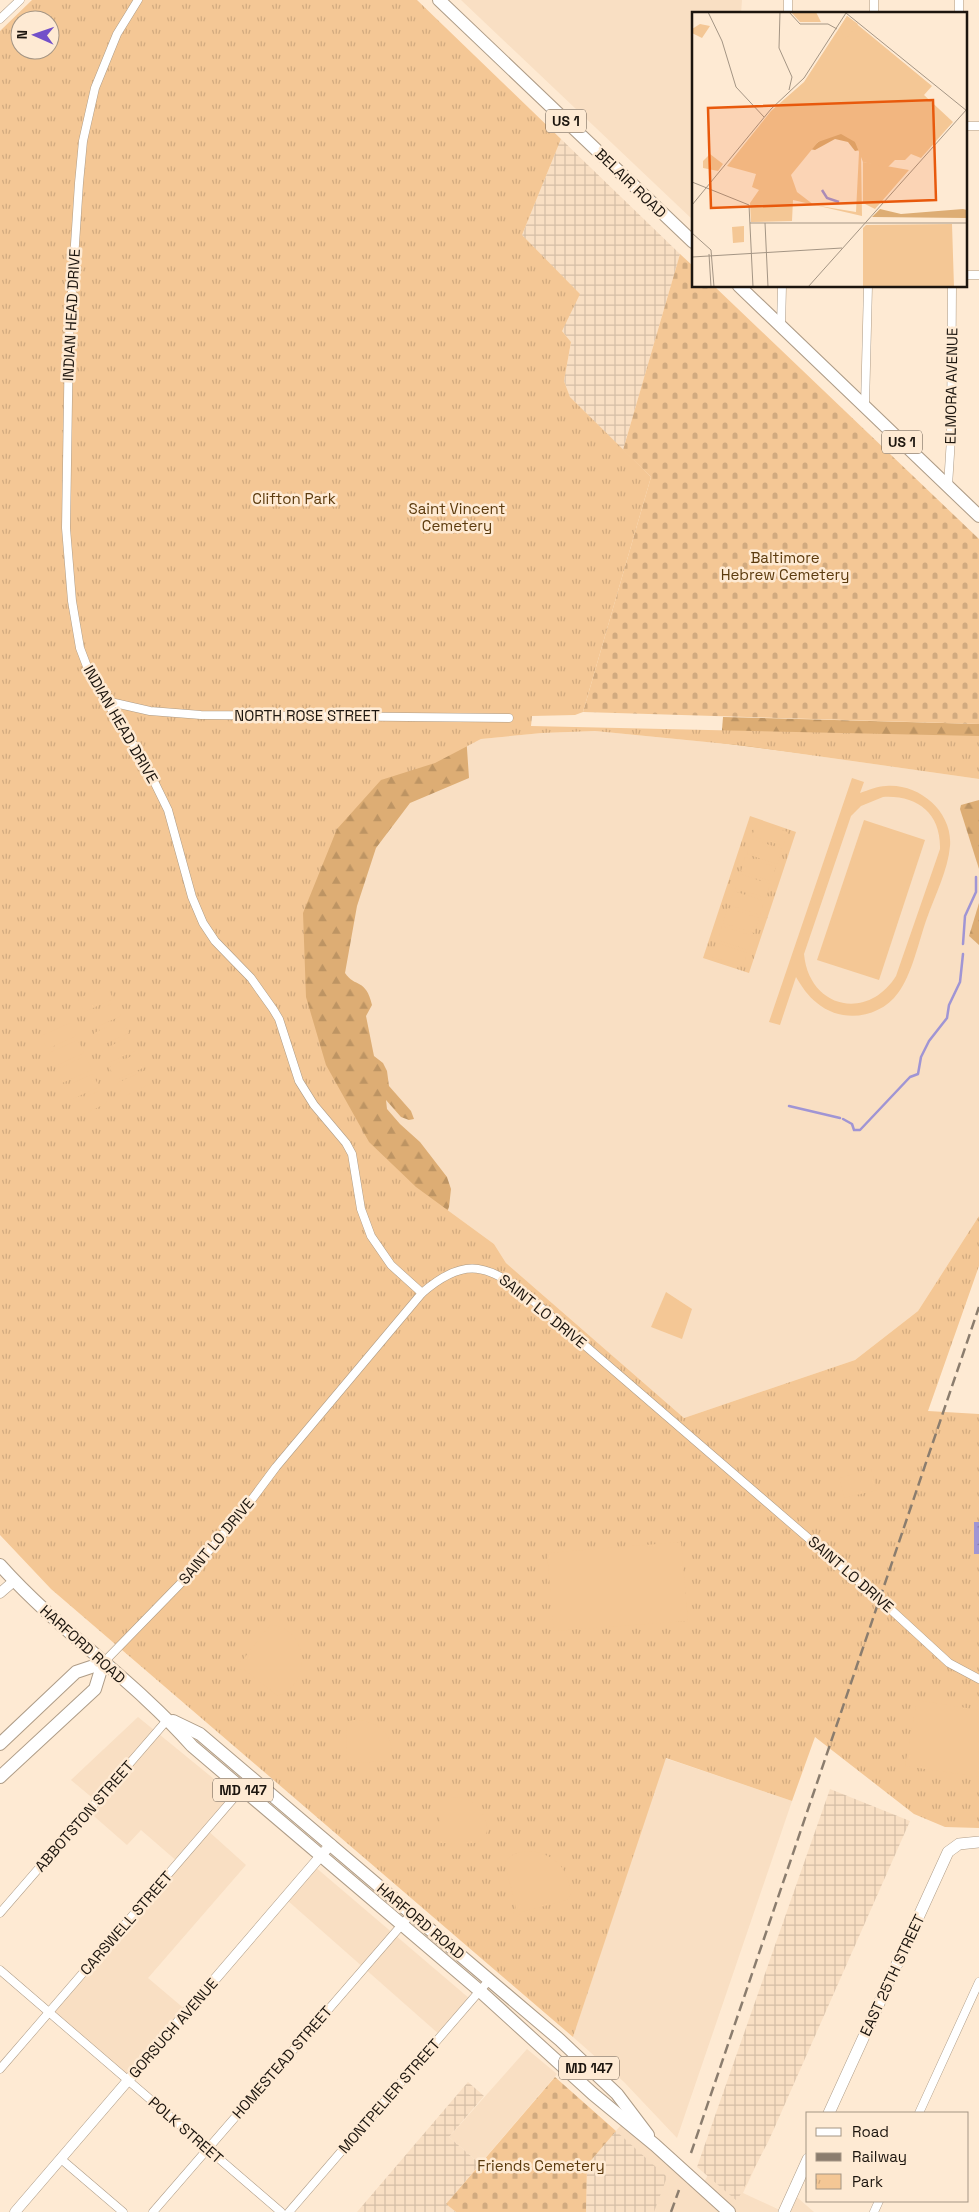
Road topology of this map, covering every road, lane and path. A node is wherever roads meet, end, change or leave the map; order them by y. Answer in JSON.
{"nodes":[{"id":1,"x":20,"y":0,"type":"edge"},
{"id":2,"x":138,"y":0,"type":"edge"},
{"id":3,"x":439,"y":0,"type":"edge"},
{"id":4,"x":0,"y":19,"type":"edge"},
{"id":5,"x":966,"y":126,"type":"edge"},
{"id":6,"x":979,"y":126,"type":"edge"},
{"id":7,"x":692,"y":241,"type":"edge"},
{"id":8,"x":966,"y":275,"type":"edge"},
{"id":9,"x":979,"y":275,"type":"edge"},
{"id":10,"x":741,"y":288,"type":"edge"},
{"id":11,"x":782,"y":288,"type":"edge"},
{"id":12,"x":868,"y":288,"type":"edge"},
{"id":13,"x":952,"y":288,"type":"edge"},
{"id":14,"x":781,"y":327,"type":"junction"},
{"id":15,"x":865,"y":406,"type":"junction"},
{"id":16,"x":948,"y":486,"type":"junction"},
{"id":17,"x":979,"y":516,"type":"edge"},
{"id":18,"x":106,"y":701,"type":"junction"},
{"id":19,"x":509,"y":718,"type":"dead end"},
{"id":20,"x":422,"y":1293,"type":"junction"},
{"id":21,"x":0,"y":1565,"type":"edge"},
{"id":22,"x":14,"y":1581,"type":"junction"},
{"id":23,"x":0,"y":1593,"type":"edge"},
{"id":24,"x":103,"y":1663,"type":"junction"},
{"id":25,"x":979,"y":1679,"type":"edge"},
{"id":26,"x":168,"y":1719,"type":"junction"},
{"id":27,"x":0,"y":1744,"type":"edge"},
{"id":28,"x":0,"y":1777,"type":"edge"},
{"id":29,"x":252,"y":1777,"type":"junction"},
{"id":30,"x":242,"y":1789,"type":"junction"},
{"id":31,"x":979,"y":1842,"type":"edge"},
{"id":32,"x":331,"y":1844,"type":"junction"},
{"id":33,"x":321,"y":1856,"type":"junction"},
{"id":34,"x":0,"y":1913,"type":"edge"},
{"id":35,"x":412,"y":1913,"type":"junction"},
{"id":36,"x":401,"y":1925,"type":"junction"},
{"id":37,"x":0,"y":1970,"type":"edge"},
{"id":38,"x":490,"y":1979,"type":"junction"},
{"id":39,"x":979,"y":1982,"type":"edge"},
{"id":40,"x":480,"y":1991,"type":"junction"},
{"id":41,"x":49,"y":2012,"type":"junction"},
{"id":42,"x":0,"y":2069,"type":"edge"},
{"id":43,"x":128,"y":2080,"type":"junction"},
{"id":44,"x":829,"y":2112,"type":"edge"},
{"id":45,"x":919,"y":2112,"type":"edge"},
{"id":46,"x":655,"y":2145,"type":"junction"},
{"id":47,"x":208,"y":2149,"type":"junction"},
{"id":48,"x":61,"y":2159,"type":"junction"},
{"id":49,"x":806,"y":2163,"type":"edge"},
{"id":50,"x":15,"y":2212,"type":"edge"},
{"id":51,"x":123,"y":2212,"type":"edge"},
{"id":52,"x":153,"y":2212,"type":"edge"},
{"id":53,"x":281,"y":2212,"type":"edge"},
{"id":54,"x":289,"y":2212,"type":"edge"},
{"id":55,"x":729,"y":2212,"type":"edge"},
{"id":56,"x":784,"y":2212,"type":"edge"}],
"edges":[{"from":1,"to":4,"type":"street"},
{"from":2,"to":18,"type":"street","name":"INDIAN HEAD DRIVE"},
{"from":3,"to":7,"type":"main road","name":"BELAIR ROAD","number":"US 1"},
{"from":5,"to":6,"type":"street"},
{"from":8,"to":9,"type":"street"},
{"from":10,"to":14,"type":"main road","number":"US 1"},
{"from":11,"to":14,"type":"street"},
{"from":12,"to":15,"type":"street"},
{"from":13,"to":16,"type":"street","name":"ELMORA AVENUE"},
{"from":14,"to":15,"type":"main road","number":"US 1"},
{"from":15,"to":16,"type":"main road","number":"US 1"},
{"from":16,"to":17,"type":"main road","number":"US 1"},
{"from":18,"to":19,"type":"street","name":"NORTH ROSE STREET"},
{"from":18,"to":20,"type":"street","name":"INDIAN HEAD DRIVE"},
{"from":20,"to":24,"type":"street","name":"SAINT LO DRIVE"},
{"from":20,"to":25,"type":"street","name":"SAINT LO DRIVE"},
{"from":21,"to":22,"type":"main road","name":"HARFORD ROAD","number":"MD 147"},
{"from":22,"to":23,"type":"street"},
{"from":22,"to":24,"type":"main road","name":"HARFORD ROAD","number":"MD 147"},
{"from":24,"to":26,"type":"main road","name":"HARFORD ROAD","number":"MD 147"},
{"from":24,"to":27,"type":"main road"},
{"from":24,"to":28,"type":"main road"},
{"from":26,"to":29,"type":"main road","name":"HARFORD ROAD","number":"MD 147"},
{"from":26,"to":30,"type":"main road","name":"HARFORD ROAD","number":"MD 147"},
{"from":26,"to":34,"type":"street","name":"ABBOTSTON STREET"},
{"from":29,"to":30,"type":"street","name":"CARSWELL STREET"},
{"from":29,"to":32,"type":"main road","name":"HARFORD ROAD","number":"MD 147"},
{"from":30,"to":33,"type":"main road","name":"HARFORD ROAD","number":"MD 147"},
{"from":30,"to":41,"type":"street","name":"CARSWELL STREET"},
{"from":31,"to":44,"type":"main road","name":"EAST 25TH STREET"},
{"from":32,"to":33,"type":"street","name":"GORSUCH AVENUE"},
{"from":32,"to":35,"type":"main road","name":"HARFORD ROAD","number":"MD 147"},
{"from":33,"to":36,"type":"main road","name":"HARFORD ROAD","number":"MD 147"},
{"from":33,"to":43,"type":"street","name":"GORSUCH AVENUE"},
{"from":35,"to":36,"type":"street","name":"HOMESTEAD STREET"},
{"from":35,"to":38,"type":"main road","name":"HARFORD ROAD","number":"MD 147"},
{"from":36,"to":40,"type":"main road","name":"HARFORD ROAD","number":"MD 147"},
{"from":36,"to":47,"type":"street","name":"HOMESTEAD STREET"},
{"from":37,"to":41,"type":"street","name":"POLK STREET"},
{"from":38,"to":40,"type":"street","name":"MONTPELIER STREET"},
{"from":38,"to":46,"type":"main road","name":"HARFORD ROAD","number":"MD 147"},
{"from":39,"to":45,"type":"street"},
{"from":40,"to":46,"type":"main road","name":"HARFORD ROAD","number":"MD 147"},
{"from":40,"to":54,"type":"street","name":"MONTPELIER STREET"},
{"from":41,"to":42,"type":"street","name":"CARSWELL STREET"},
{"from":41,"to":43,"type":"street","name":"POLK STREET"},
{"from":43,"to":47,"type":"street","name":"POLK STREET"},
{"from":43,"to":48,"type":"street","name":"GORSUCH AVENUE"},
{"from":46,"to":55,"type":"main road","name":"HARFORD ROAD","number":"MD 147"},
{"from":47,"to":52,"type":"street","name":"HOMESTEAD STREET"},
{"from":47,"to":53,"type":"street","name":"POLK STREET"},
{"from":48,"to":50,"type":"street","name":"GORSUCH AVENUE"},
{"from":48,"to":51,"type":"street"},
{"from":49,"to":56,"type":"main road"}]}
